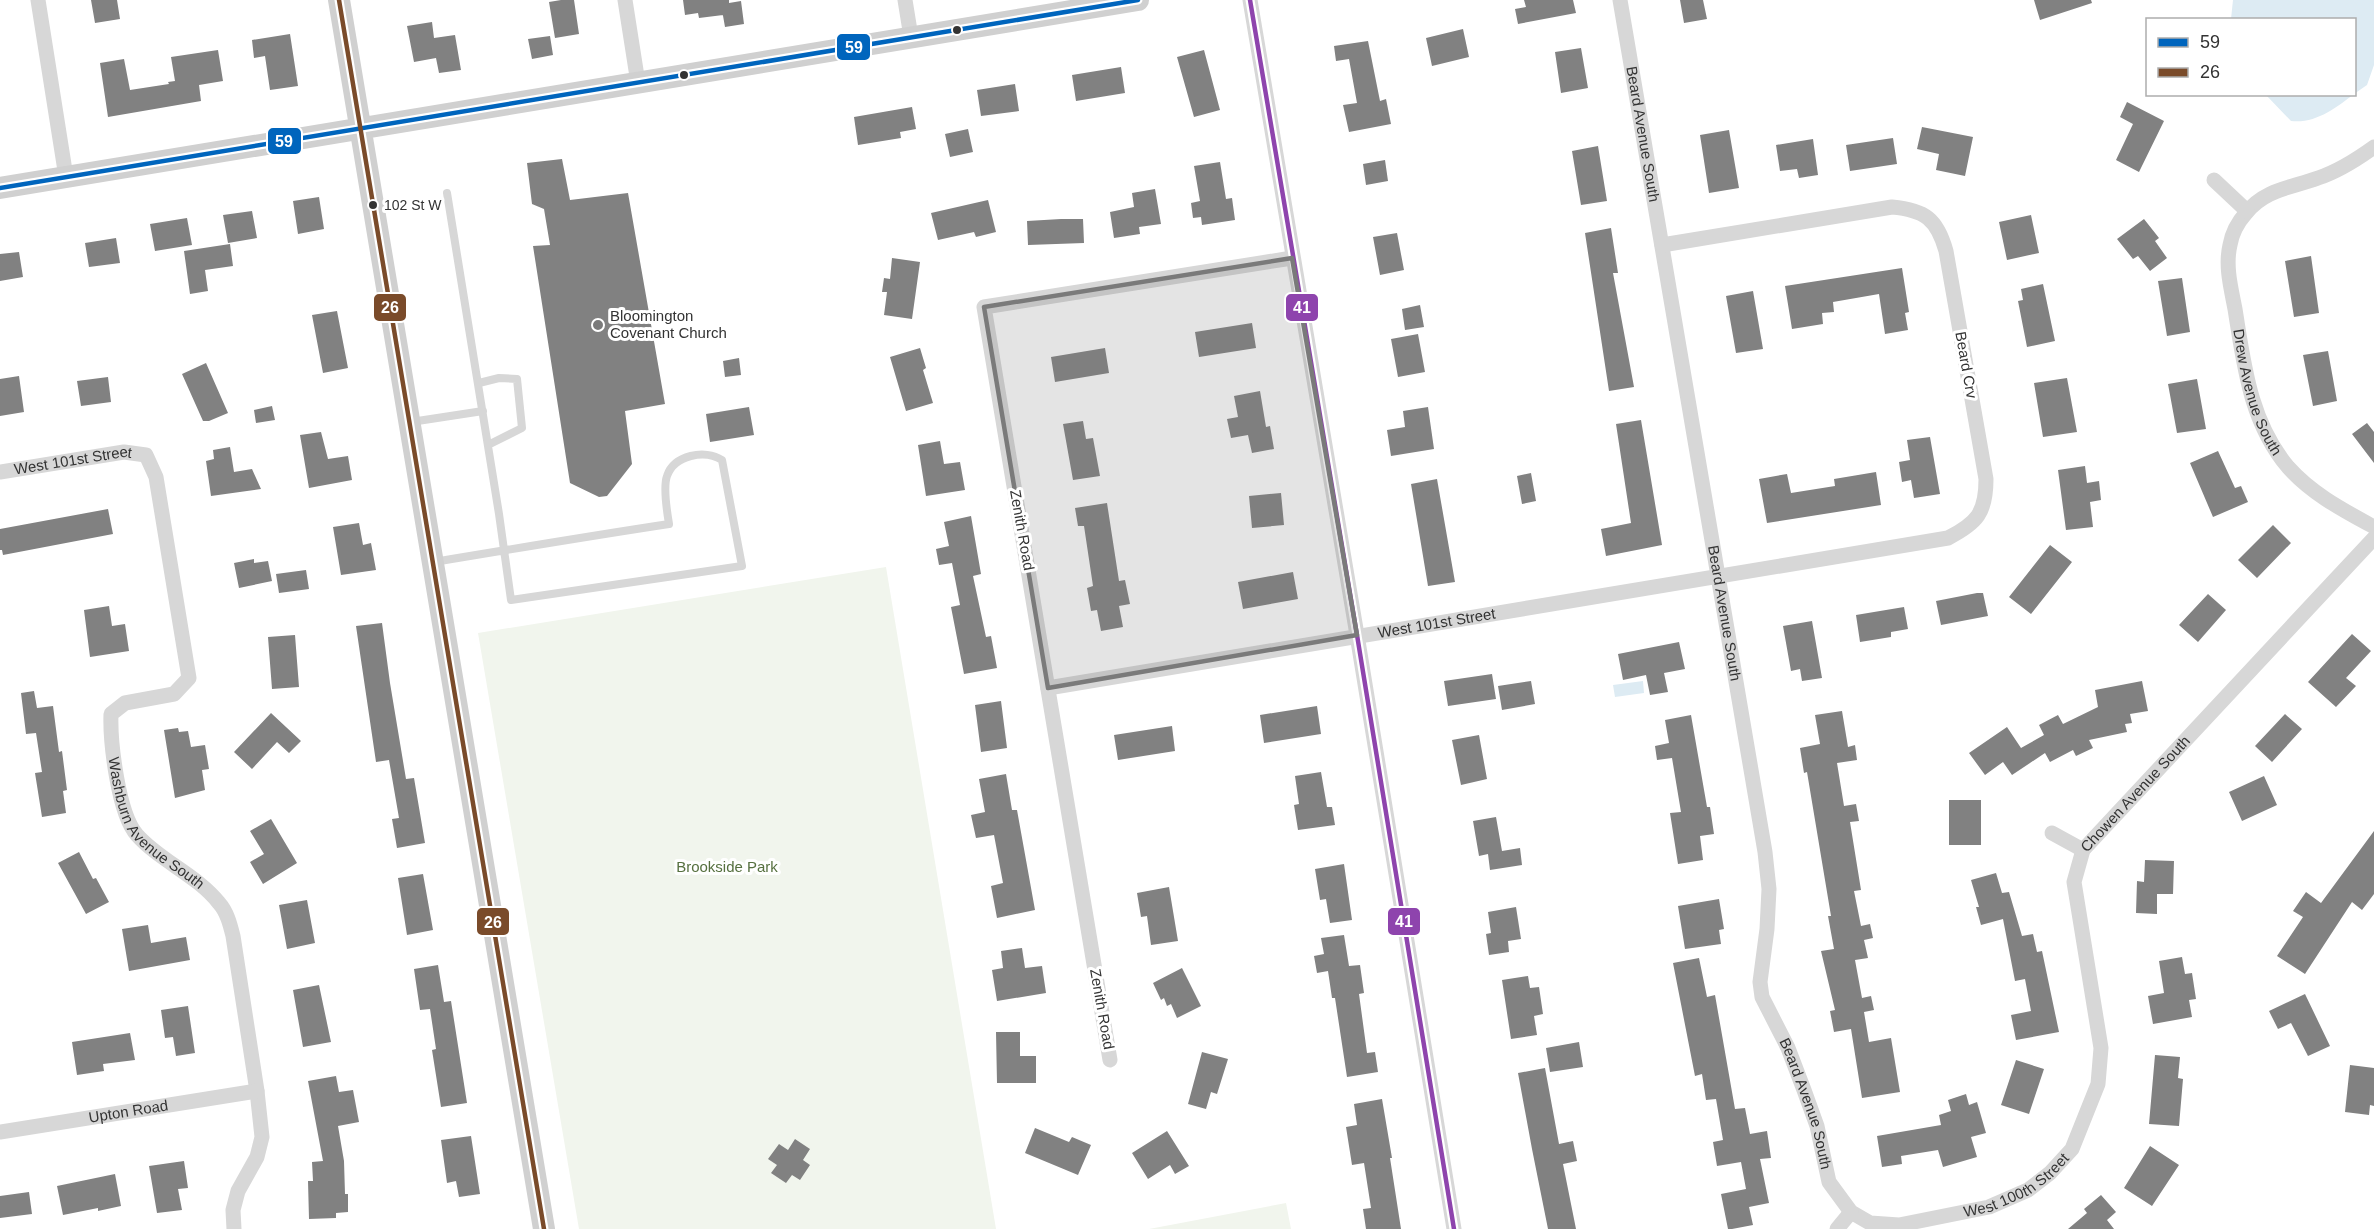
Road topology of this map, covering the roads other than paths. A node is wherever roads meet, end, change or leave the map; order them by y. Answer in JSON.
{"nodes":[{"id":1,"x":38,"y":0,"type":"edge"},
{"id":2,"x":339,"y":0,"type":"edge"},
{"id":3,"x":625,"y":0,"type":"edge"},
{"id":4,"x":905,"y":0,"type":"edge"},
{"id":5,"x":1138,"y":0,"type":"edge"},
{"id":6,"x":1250,"y":0,"type":"edge"},
{"id":7,"x":1620,"y":0,"type":"edge"},
{"id":8,"x":911,"y":37,"type":"junction"},
{"id":9,"x":638,"y":83,"type":"junction"},
{"id":10,"x":360,"y":129,"type":"junction"},
{"id":11,"x":2374,"y":147,"type":"edge"},
{"id":12,"x":66,"y":177,"type":"junction"},
{"id":13,"x":2214,"y":180,"type":"dead end"},
{"id":14,"x":0,"y":188,"type":"edge"},
{"id":15,"x":447,"y":193,"type":"dead end"},
{"id":16,"x":2247,"y":211,"type":"junction"},
{"id":17,"x":1662,"y":245,"type":"junction"},
{"id":18,"x":1292,"y":258,"type":"junction"},
{"id":19,"x":479,"y":383,"type":"junction"},
{"id":20,"x":483,"y":411,"type":"junction"},
{"id":21,"x":409,"y":422,"type":"junction"},
{"id":22,"x":488,"y":445,"type":"junction"},
{"id":23,"x":146,"y":455,"type":"joint"},
{"id":24,"x":0,"y":472,"type":"edge"},
{"id":25,"x":2374,"y":527,"type":"edge"},
{"id":26,"x":2374,"y":538,"type":"edge"},
{"id":27,"x":504,"y":550,"type":"junction"},
{"id":28,"x":433,"y":562,"type":"junction"},
{"id":29,"x":1718,"y":575,"type":"junction"},
{"id":30,"x":1357,"y":635,"type":"junction"},
{"id":31,"x":1048,"y":688,"type":"junction"},
{"id":32,"x":2052,"y":832,"type":"dead end"},
{"id":33,"x":2083,"y":850,"type":"junction"},
{"id":34,"x":1110,"y":1060,"type":"dead end"},
{"id":35,"x":257,"y":1091,"type":"junction"},
{"id":36,"x":0,"y":1132,"type":"edge"},
{"id":37,"x":2073,"y":1149,"type":"joint"},
{"id":38,"x":1851,"y":1212,"type":"junction"},
{"id":39,"x":234,"y":1229,"type":"edge"},
{"id":40,"x":544,"y":1229,"type":"edge"},
{"id":41,"x":1454,"y":1229,"type":"edge"},
{"id":42,"x":1838,"y":1229,"type":"edge"}],
"edges":[{"from":1,"to":12,"type":"street"},
{"from":2,"to":10,"type":"street"},
{"from":3,"to":9,"type":"street"},
{"from":4,"to":8,"type":"street"},
{"from":5,"to":8,"type":"street"},
{"from":6,"to":18,"type":"street"},
{"from":7,"to":17,"type":"street","name":"Beard Avenue South"},
{"from":8,"to":9,"type":"street"},
{"from":9,"to":10,"type":"street"},
{"from":10,"to":12,"type":"street"},
{"from":10,"to":21,"type":"street"},
{"from":11,"to":16,"type":"street"},
{"from":12,"to":14,"type":"street"},
{"from":13,"to":16,"type":"street"},
{"from":15,"to":19,"type":"lane"},
{"from":16,"to":25,"type":"street","name":"Drew Avenue South"},
{"from":17,"to":29,"type":"street","name":"Beard Avenue South"},
{"from":17,"to":29,"type":"street","name":"Beard Crv"},
{"from":18,"to":30,"type":"street"},
{"from":18,"to":31,"type":"street","name":"Zenith Road"},
{"from":19,"to":20,"type":"lane"},
{"from":19,"to":22,"type":"lane"},
{"from":20,"to":21,"type":"lane"},
{"from":20,"to":22,"type":"lane"},
{"from":21,"to":28,"type":"street"},
{"from":22,"to":27,"type":"lane"},
{"from":23,"to":24,"type":"street","name":"West 101st Street"},
{"from":23,"to":35,"type":"street","name":"Washburn Avenue South"},
{"from":26,"to":33,"type":"street","name":"Chowen Avenue South"},
{"from":27,"to":27,"type":"lane"},
{"from":27,"to":28,"type":"lane"},
{"from":28,"to":40,"type":"street"},
{"from":29,"to":30,"type":"street","name":"West 101st Street"},
{"from":29,"to":38,"type":"street","name":"Beard Avenue South"},
{"from":30,"to":31,"type":"street","name":"West 101st Street"},
{"from":30,"to":41,"type":"street"},
{"from":31,"to":34,"type":"street","name":"Zenith Road"},
{"from":32,"to":33,"type":"street"},
{"from":33,"to":37,"type":"street","name":"Chowen Avenue South"},
{"from":35,"to":36,"type":"street","name":"Upton Road"},
{"from":35,"to":39,"type":"street","name":"Washburn Avenue South"},
{"from":37,"to":38,"type":"street","name":"West 100th Street"},
{"from":38,"to":42,"type":"street"}]}
